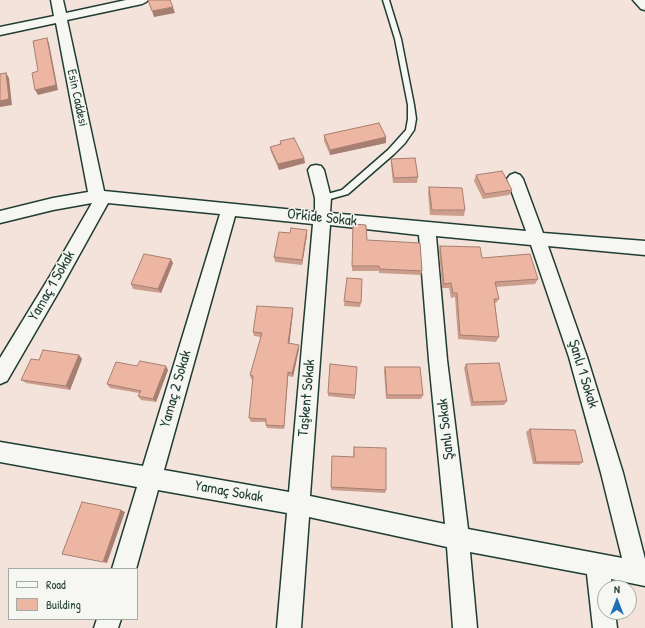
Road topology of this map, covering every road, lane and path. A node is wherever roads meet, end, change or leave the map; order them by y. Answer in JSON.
{"nodes":[{"id":1,"x":56,"y":0,"type":"edge"},
{"id":2,"x":142,"y":0,"type":"edge"},
{"id":3,"x":386,"y":0,"type":"edge"},
{"id":4,"x":639,"y":0,"type":"edge"},
{"id":5,"x":645,"y":6,"type":"edge"},
{"id":6,"x":61,"y":19,"type":"junction"},
{"id":7,"x":0,"y":31,"type":"edge"},
{"id":8,"x":316,"y":170,"type":"dead end"},
{"id":9,"x":515,"y":179,"type":"dead end"},
{"id":10,"x":100,"y":196,"type":"junction"},
{"id":11,"x":323,"y":198,"type":"junction"},
{"id":12,"x":229,"y":210,"type":"junction"},
{"id":13,"x":0,"y":216,"type":"edge"},
{"id":14,"x":322,"y":218,"type":"junction"},
{"id":15,"x":428,"y":229,"type":"junction"},
{"id":16,"x":537,"y":240,"type":"junction"},
{"id":17,"x":645,"y":248,"type":"edge"},
{"id":18,"x":0,"y":375,"type":"edge"},
{"id":19,"x":0,"y":452,"type":"edge"},
{"id":20,"x":150,"y":479,"type":"junction"},
{"id":21,"x":298,"y":504,"type":"junction"},
{"id":22,"x":458,"y":538,"type":"junction"},
{"id":23,"x":598,"y":565,"type":"junction"},
{"id":24,"x":124,"y":568,"type":"edge"},
{"id":25,"x":641,"y":574,"type":"edge"},
{"id":26,"x":289,"y":628,"type":"edge"},
{"id":27,"x":465,"y":628,"type":"edge"},
{"id":28,"x":604,"y":628,"type":"edge"}],
"edges":[{"from":1,"to":6,"type":"street","name":"Esin Caddesi"},
{"from":2,"to":6,"type":"street"},
{"from":3,"to":11,"type":"lane"},
{"from":4,"to":5,"type":"street"},
{"from":6,"to":7,"type":"street"},
{"from":6,"to":10,"type":"street","name":"Esin Caddesi"},
{"from":8,"to":11,"type":"street","name":"Taşkent Sokak"},
{"from":9,"to":16,"type":"street","name":"Şanlı 1 Sokak"},
{"from":10,"to":12,"type":"street","name":"Orkide Sokak"},
{"from":10,"to":13,"type":"street","name":"Orkide Sokak"},
{"from":10,"to":18,"type":"street","name":"Yamaç 1 Sokak"},
{"from":11,"to":14,"type":"street","name":"Taşkent Sokak"},
{"from":12,"to":14,"type":"street","name":"Orkide Sokak"},
{"from":12,"to":20,"type":"street","name":"Yamaç 2 Sokak"},
{"from":14,"to":15,"type":"street","name":"Orkide Sokak"},
{"from":14,"to":21,"type":"street","name":"Taşkent Sokak"},
{"from":15,"to":16,"type":"street","name":"Orkide Sokak"},
{"from":15,"to":22,"type":"street","name":"Şanlı Sokak"},
{"from":16,"to":17,"type":"street","name":"Orkide Sokak"},
{"from":16,"to":25,"type":"street","name":"Şanlı 1 Sokak"},
{"from":19,"to":20,"type":"street","name":"Yamaç Sokak"},
{"from":20,"to":21,"type":"street","name":"Yamaç Sokak"},
{"from":20,"to":24,"type":"street","name":"Yamaç 2 Sokak"},
{"from":21,"to":22,"type":"street","name":"Yamaç Sokak"},
{"from":21,"to":26,"type":"street","name":"Taşkent Sokak"},
{"from":22,"to":23,"type":"street","name":"Yamaç Sokak"},
{"from":22,"to":27,"type":"street","name":"Şanlı Sokak"},
{"from":23,"to":25,"type":"street","name":"Yamaç Sokak"},
{"from":23,"to":28,"type":"street"}]}
